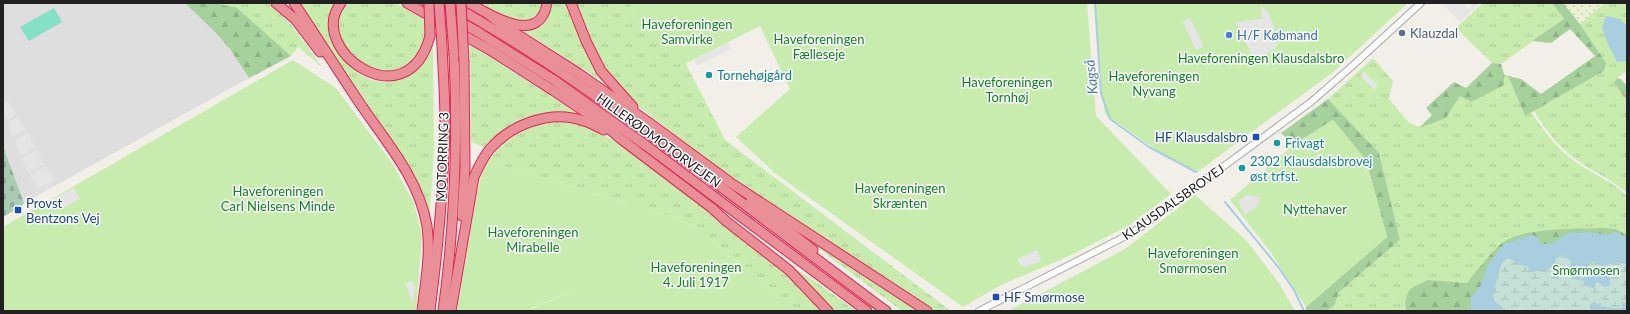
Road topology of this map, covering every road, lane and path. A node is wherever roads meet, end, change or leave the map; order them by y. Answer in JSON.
{"nodes":[{"id":1,"x":276,"y":3,"type":"edge"},
{"id":2,"x":294,"y":3,"type":"edge"},
{"id":3,"x":341,"y":3,"type":"edge"},
{"id":4,"x":408,"y":3,"type":"edge"},
{"id":5,"x":428,"y":3,"type":"edge"},
{"id":6,"x":439,"y":3,"type":"edge"},
{"id":7,"x":449,"y":3,"type":"edge"},
{"id":8,"x":461,"y":3,"type":"edge"},
{"id":9,"x":469,"y":3,"type":"edge"},
{"id":10,"x":547,"y":3,"type":"edge"},
{"id":11,"x":571,"y":3,"type":"edge"},
{"id":12,"x":1421,"y":3,"type":"edge"},
{"id":13,"x":488,"y":14,"type":"junction"},
{"id":14,"x":360,"y":104,"type":"junction"},
{"id":15,"x":648,"y":122,"type":"junction"},
{"id":16,"x":621,"y":139,"type":"junction"},
{"id":17,"x":731,"y":183,"type":"junction"},
{"id":18,"x":712,"y":208,"type":"junction"},
{"id":19,"x":460,"y":258,"type":"junction"},
{"id":20,"x":803,"y":263,"type":"junction"},
{"id":21,"x":827,"y":267,"type":"junction"},
{"id":22,"x":422,"y":311,"type":"edge"},
{"id":23,"x":430,"y":311,"type":"edge"},
{"id":24,"x":443,"y":311,"type":"edge"},
{"id":25,"x":451,"y":311,"type":"edge"},
{"id":26,"x":828,"y":311,"type":"edge"},
{"id":27,"x":867,"y":311,"type":"edge"},
{"id":28,"x":886,"y":311,"type":"edge"},
{"id":29,"x":927,"y":311,"type":"edge"},
{"id":30,"x":979,"y":311,"type":"edge"}],
"edges":[{"from":1,"to":14,"type":"highway"},
{"from":2,"to":14,"type":"highway"},
{"from":3,"to":5,"type":"highway","bridge":true},
{"from":4,"to":16,"type":"highway"},
{"from":5,"to":20,"type":"highway","name":"HILLERØDMOTORVEJEN"},
{"from":6,"to":23,"type":"highway","name":"MOTORRING 3","bridge":true},
{"from":7,"to":21,"type":"highway","name":"HILLERØDMOTORVEJEN"},
{"from":7,"to":24,"type":"highway","name":"MOTORRING 3","bridge":true},
{"from":8,"to":19,"type":"highway","bridge":true},
{"from":9,"to":13,"type":"highway"},
{"from":10,"to":13,"type":"highway"},
{"from":11,"to":15,"type":"highway"},
{"from":12,"to":30,"type":"street","name":"KLAUSDALSBROVEJ"},
{"from":13,"to":15,"type":"highway"},
{"from":14,"to":22,"type":"highway"},
{"from":15,"to":17,"type":"highway"},
{"from":16,"to":18,"type":"highway"},
{"from":16,"to":19,"type":"highway"},
{"from":17,"to":21,"type":"highway"},
{"from":17,"to":29,"type":"highway"},
{"from":18,"to":20,"type":"highway"},
{"from":18,"to":26,"type":"highway"},
{"from":19,"to":25,"type":"highway"},
{"from":20,"to":27,"type":"highway","name":"HILLERØDMOTORVEJEN"},
{"from":21,"to":28,"type":"highway","name":"HILLERØDMOTORVEJEN"}]}
